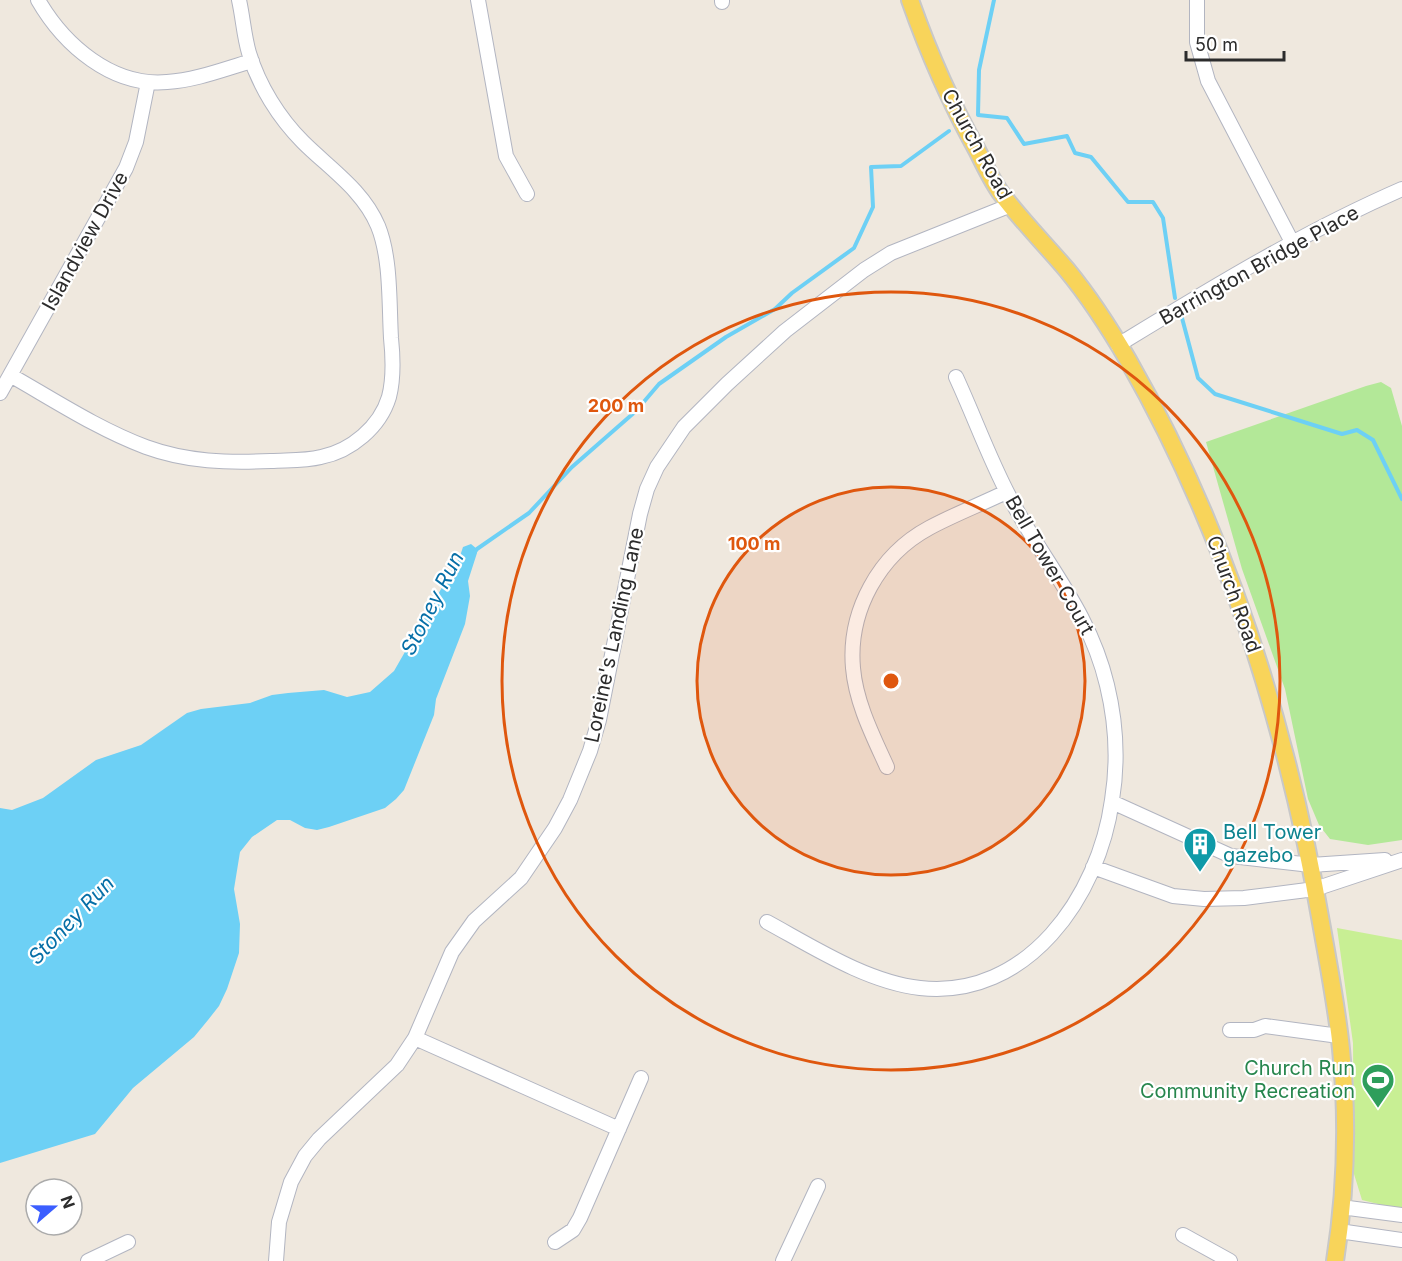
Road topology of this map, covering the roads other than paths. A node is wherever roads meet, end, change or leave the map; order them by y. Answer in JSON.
{"nodes":[{"id":1,"x":39,"y":0,"type":"edge"},
{"id":2,"x":239,"y":0,"type":"edge"},
{"id":3,"x":478,"y":0,"type":"edge"},
{"id":4,"x":910,"y":0,"type":"edge"},
{"id":5,"x":1197,"y":0,"type":"edge"},
{"id":6,"x":252,"y":61,"type":"junction"},
{"id":7,"x":148,"y":82,"type":"junction"},
{"id":8,"x":1402,"y":189,"type":"edge"},
{"id":9,"x":527,"y":194,"type":"dead end"},
{"id":10,"x":1011,"y":205,"type":"junction"},
{"id":11,"x":1293,"y":244,"type":"junction"},
{"id":12,"x":1118,"y":345,"type":"junction"},
{"id":13,"x":10,"y":375,"type":"junction"},
{"id":14,"x":956,"y":377,"type":"dead end"},
{"id":15,"x":0,"y":393,"type":"edge"},
{"id":16,"x":1009,"y":496,"type":"junction"},
{"id":17,"x":887,"y":767,"type":"dead end"},
{"id":18,"x":1112,"y":801,"type":"junction"},
{"id":19,"x":1402,"y":860,"type":"edge"},
{"id":20,"x":1311,"y":866,"type":"junction"},
{"id":21,"x":1093,"y":867,"type":"junction"},
{"id":22,"x":1315,"y":889,"type":"junction"},
{"id":23,"x":767,"y":922,"type":"dead end"},
{"id":24,"x":1230,"y":1030,"type":"dead end"},
{"id":25,"x":1339,"y":1036,"type":"junction"},
{"id":26,"x":415,"y":1038,"type":"junction"},
{"id":27,"x":641,"y":1077,"type":"dead end"},
{"id":28,"x":619,"y":1128,"type":"junction"},
{"id":29,"x":818,"y":1186,"type":"dead end"},
{"id":30,"x":1341,"y":1207,"type":"junction"},
{"id":31,"x":1402,"y":1215,"type":"edge"},
{"id":32,"x":1339,"y":1231,"type":"junction"},
{"id":33,"x":1183,"y":1235,"type":"dead end"},
{"id":34,"x":1402,"y":1240,"type":"edge"},
{"id":35,"x":128,"y":1242,"type":"dead end"},
{"id":36,"x":555,"y":1242,"type":"dead end"},
{"id":37,"x":88,"y":1261,"type":"edge"},
{"id":38,"x":276,"y":1261,"type":"edge"},
{"id":39,"x":783,"y":1261,"type":"edge"},
{"id":40,"x":1230,"y":1261,"type":"edge"},
{"id":41,"x":1335,"y":1261,"type":"edge"}],
"edges":[{"from":1,"to":7,"type":"street"},
{"from":2,"to":6,"type":"street"},
{"from":3,"to":9,"type":"street"},
{"from":4,"to":10,"type":"main road","name":"Church Road"},
{"from":5,"to":11,"type":"street"},
{"from":6,"to":7,"type":"street"},
{"from":6,"to":13,"type":"street"},
{"from":7,"to":13,"type":"street","name":"Islandview Drive"},
{"from":8,"to":11,"type":"street","name":"Barrington Bridge Place"},
{"from":10,"to":12,"type":"main road","name":"Church Road"},
{"from":10,"to":26,"type":"street","name":"Loreine's Landing Lane"},
{"from":11,"to":12,"type":"street","name":"Barrington Bridge Place"},
{"from":12,"to":20,"type":"main road","name":"Church Road"},
{"from":13,"to":15,"type":"street","name":"Islandview Drive"},
{"from":14,"to":16,"type":"street","name":"Bell Tower Court"},
{"from":16,"to":17,"type":"street"},
{"from":16,"to":18,"type":"street","name":"Bell Tower Court"},
{"from":18,"to":20,"type":"street"},
{"from":18,"to":21,"type":"street","name":"Bell Tower Court"},
{"from":19,"to":20,"type":"street"},
{"from":19,"to":22,"type":"street"},
{"from":20,"to":22,"type":"main road","name":"Church Road"},
{"from":21,"to":22,"type":"street"},
{"from":21,"to":23,"type":"street","name":"Bell Tower Court"},
{"from":22,"to":25,"type":"main road","name":"Church Road"},
{"from":24,"to":25,"type":"street"},
{"from":25,"to":30,"type":"main road","name":"Church Road"},
{"from":26,"to":28,"type":"street"},
{"from":26,"to":38,"type":"street","name":"Loreine's Landing Lane"},
{"from":27,"to":28,"type":"street"},
{"from":28,"to":36,"type":"street"},
{"from":29,"to":39,"type":"street"},
{"from":30,"to":31,"type":"street"},
{"from":30,"to":32,"type":"main road","name":"Church Road"},
{"from":32,"to":34,"type":"street"},
{"from":32,"to":41,"type":"main road","name":"Church Road"},
{"from":33,"to":40,"type":"street"},
{"from":35,"to":37,"type":"street"}]}
